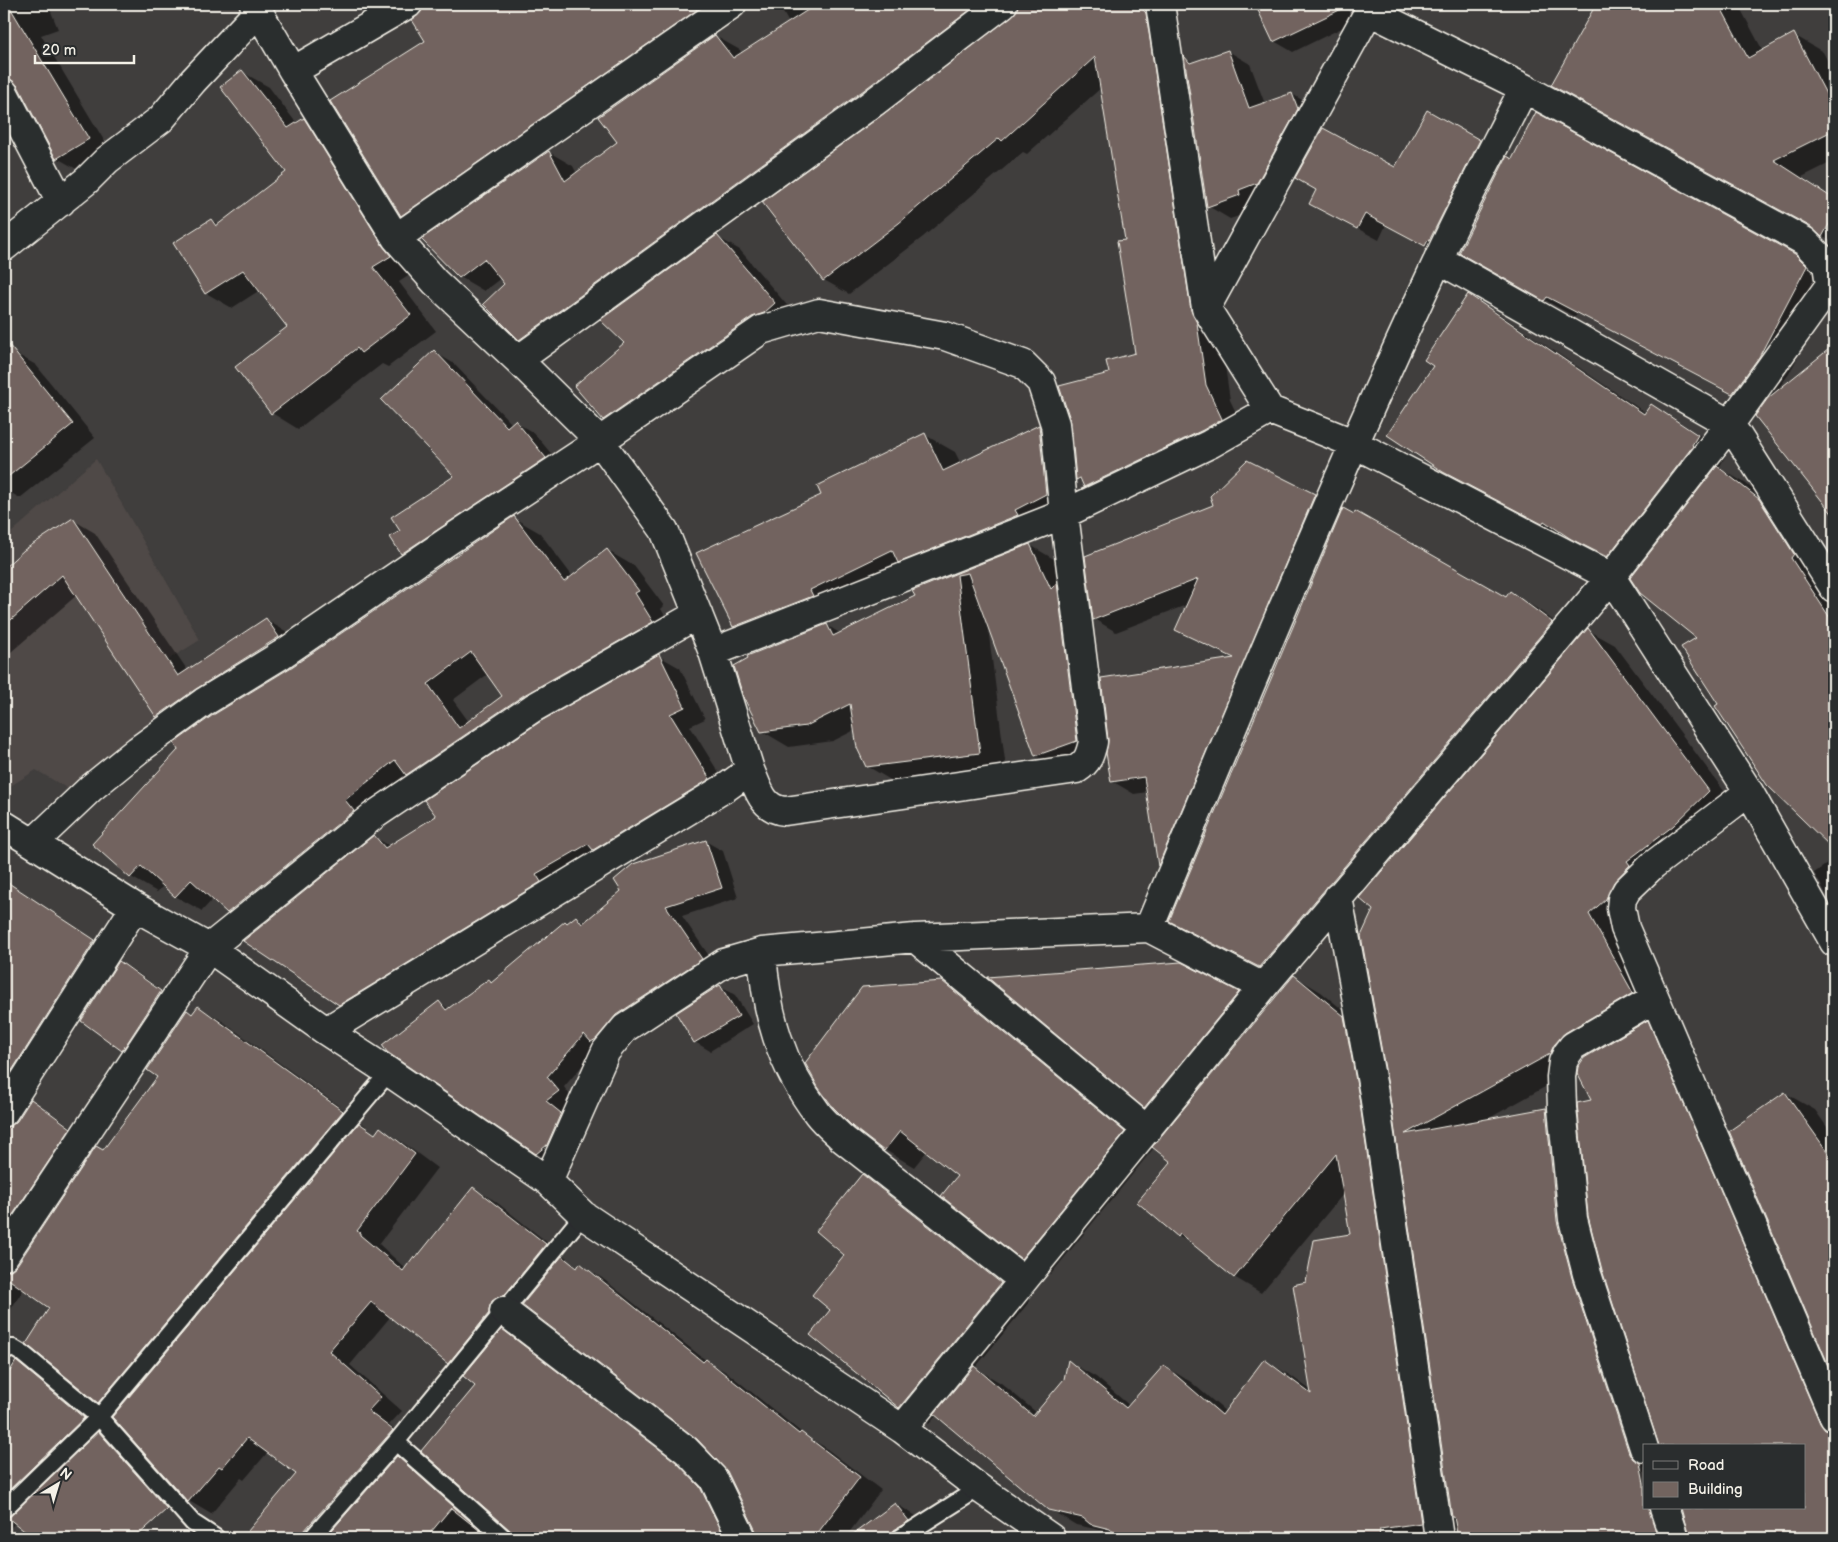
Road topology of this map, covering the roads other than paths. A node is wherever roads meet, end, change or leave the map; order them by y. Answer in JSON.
{"nodes":[{"id":1,"x":408,"y":4,"type":"edge"},
{"id":2,"x":732,"y":4,"type":"edge"},
{"id":3,"x":1003,"y":4,"type":"edge"},
{"id":4,"x":1160,"y":4,"type":"edge"},
{"id":5,"x":256,"y":8,"type":"edge"},
{"id":6,"x":1368,"y":8,"type":"edge"},
{"id":7,"x":293,"y":71,"type":"junction"},
{"id":8,"x":1524,"y":88,"type":"junction"},
{"id":9,"x":4,"y":93,"type":"edge"},
{"id":10,"x":61,"y":202,"type":"junction"},
{"id":11,"x":396,"y":238,"type":"junction"},
{"id":12,"x":4,"y":247,"type":"edge"},
{"id":13,"x":1438,"y":259,"type":"junction"},
{"id":14,"x":1206,"y":308,"type":"junction"},
{"id":15,"x":518,"y":360,"type":"junction"},
{"id":16,"x":1270,"y":410,"type":"junction"},
{"id":17,"x":1730,"y":424,"type":"junction"},
{"id":18,"x":600,"y":441,"type":"junction"},
{"id":19,"x":1353,"y":443,"type":"junction"},
{"id":20,"x":1064,"y":514,"type":"junction"},
{"id":21,"x":1611,"y":578,"type":"junction"},
{"id":22,"x":1834,"y":588,"type":"edge"},
{"id":23,"x":698,"y":614,"type":"junction"},
{"id":24,"x":713,"y":652,"type":"junction"},
{"id":25,"x":750,"y":770,"type":"junction"},
{"id":26,"x":1748,"y":792,"type":"junction"},
{"id":27,"x":5,"y":829,"type":"edge"},
{"id":28,"x":33,"y":843,"type":"junction"},
{"id":29,"x":1338,"y":897,"type":"junction"},
{"id":30,"x":135,"y":907,"type":"junction"},
{"id":31,"x":1149,"y":928,"type":"junction"},
{"id":32,"x":915,"y":938,"type":"junction"},
{"id":33,"x":1834,"y":942,"type":"edge"},
{"id":34,"x":209,"y":948,"type":"junction"},
{"id":35,"x":762,"y":952,"type":"junction"},
{"id":36,"x":1263,"y":986,"type":"junction"},
{"id":37,"x":1655,"y":998,"type":"junction"},
{"id":38,"x":326,"y":1031,"type":"junction"},
{"id":39,"x":389,"y":1072,"type":"junction"},
{"id":40,"x":4,"y":1112,"type":"edge"},
{"id":41,"x":1146,"y":1130,"type":"junction"},
{"id":42,"x":548,"y":1181,"type":"junction"},
{"id":43,"x":584,"y":1215,"type":"junction"},
{"id":44,"x":4,"y":1256,"type":"edge"},
{"id":45,"x":1023,"y":1280,"type":"junction"},
{"id":46,"x":504,"y":1311,"type":"junction"},
{"id":47,"x":4,"y":1348,"type":"edge"},
{"id":48,"x":1834,"y":1416,"type":"edge"},
{"id":49,"x":99,"y":1417,"type":"junction"},
{"id":50,"x":902,"y":1428,"type":"junction"},
{"id":51,"x":396,"y":1442,"type":"junction"},
{"id":52,"x":1643,"y":1445,"type":"edge"},
{"id":53,"x":979,"y":1488,"type":"junction"},
{"id":54,"x":4,"y":1509,"type":"edge"},
{"id":55,"x":1665,"y":1510,"type":"edge"},
{"id":56,"x":216,"y":1538,"type":"edge"},
{"id":57,"x":312,"y":1538,"type":"edge"},
{"id":58,"x":504,"y":1538,"type":"edge"},
{"id":59,"x":742,"y":1538,"type":"edge"},
{"id":60,"x":900,"y":1538,"type":"edge"},
{"id":61,"x":1051,"y":1538,"type":"edge"},
{"id":62,"x":1439,"y":1538,"type":"edge"},
{"id":63,"x":1674,"y":1538,"type":"edge"}],
"edges":[{"from":1,"to":7,"type":"street"},
{"from":2,"to":11,"type":"street"},
{"from":3,"to":15,"type":"street"},
{"from":4,"to":14,"type":"street"},
{"from":5,"to":7,"type":"street"},
{"from":5,"to":10,"type":"street"},
{"from":6,"to":8,"type":"street"},
{"from":6,"to":14,"type":"street"},
{"from":7,"to":11,"type":"street"},
{"from":8,"to":13,"type":"street"},
{"from":8,"to":17,"type":"street"},
{"from":9,"to":10,"type":"street"},
{"from":10,"to":12,"type":"street"},
{"from":11,"to":15,"type":"street"},
{"from":13,"to":17,"type":"street"},
{"from":13,"to":19,"type":"street"},
{"from":14,"to":16,"type":"street"},
{"from":15,"to":18,"type":"street"},
{"from":16,"to":19,"type":"street"},
{"from":16,"to":20,"type":"street"},
{"from":17,"to":21,"type":"street"},
{"from":17,"to":22,"type":"street"},
{"from":18,"to":20,"type":"street"},
{"from":18,"to":23,"type":"street"},
{"from":18,"to":28,"type":"street"},
{"from":19,"to":21,"type":"street"},
{"from":19,"to":31,"type":"street"},
{"from":20,"to":24,"type":"street"},
{"from":20,"to":25,"type":"street"},
{"from":21,"to":26,"type":"street"},
{"from":21,"to":29,"type":"street"},
{"from":23,"to":24,"type":"street"},
{"from":23,"to":34,"type":"street"},
{"from":24,"to":25,"type":"street"},
{"from":25,"to":38,"type":"street"},
{"from":26,"to":33,"type":"street"},
{"from":26,"to":37,"type":"street"},
{"from":27,"to":28,"type":"street"},
{"from":28,"to":30,"type":"street"},
{"from":29,"to":36,"type":"street"},
{"from":29,"to":62,"type":"street"},
{"from":30,"to":34,"type":"street"},
{"from":30,"to":40,"type":"street"},
{"from":31,"to":32,"type":"street"},
{"from":31,"to":36,"type":"street"},
{"from":32,"to":35,"type":"street"},
{"from":32,"to":41,"type":"street"},
{"from":34,"to":38,"type":"street"},
{"from":34,"to":44,"type":"street"},
{"from":35,"to":42,"type":"street"},
{"from":35,"to":45,"type":"street"},
{"from":36,"to":41,"type":"street"},
{"from":37,"to":48,"type":"street"},
{"from":37,"to":52,"type":"street"},
{"from":38,"to":39,"type":"street"},
{"from":39,"to":42,"type":"street"},
{"from":39,"to":49,"type":"lane"},
{"from":41,"to":45,"type":"street"},
{"from":42,"to":43,"type":"street"},
{"from":43,"to":46,"type":"lane"},
{"from":43,"to":50,"type":"street"},
{"from":45,"to":50,"type":"street"},
{"from":46,"to":51,"type":"lane"},
{"from":46,"to":59,"type":"street"},
{"from":47,"to":49,"type":"lane"},
{"from":49,"to":54,"type":"lane"},
{"from":49,"to":56,"type":"lane"},
{"from":50,"to":53,"type":"street"},
{"from":51,"to":57,"type":"lane"},
{"from":51,"to":58,"type":"lane"},
{"from":53,"to":60,"type":"lane"},
{"from":53,"to":61,"type":"street"},
{"from":55,"to":63,"type":"street"}]}
